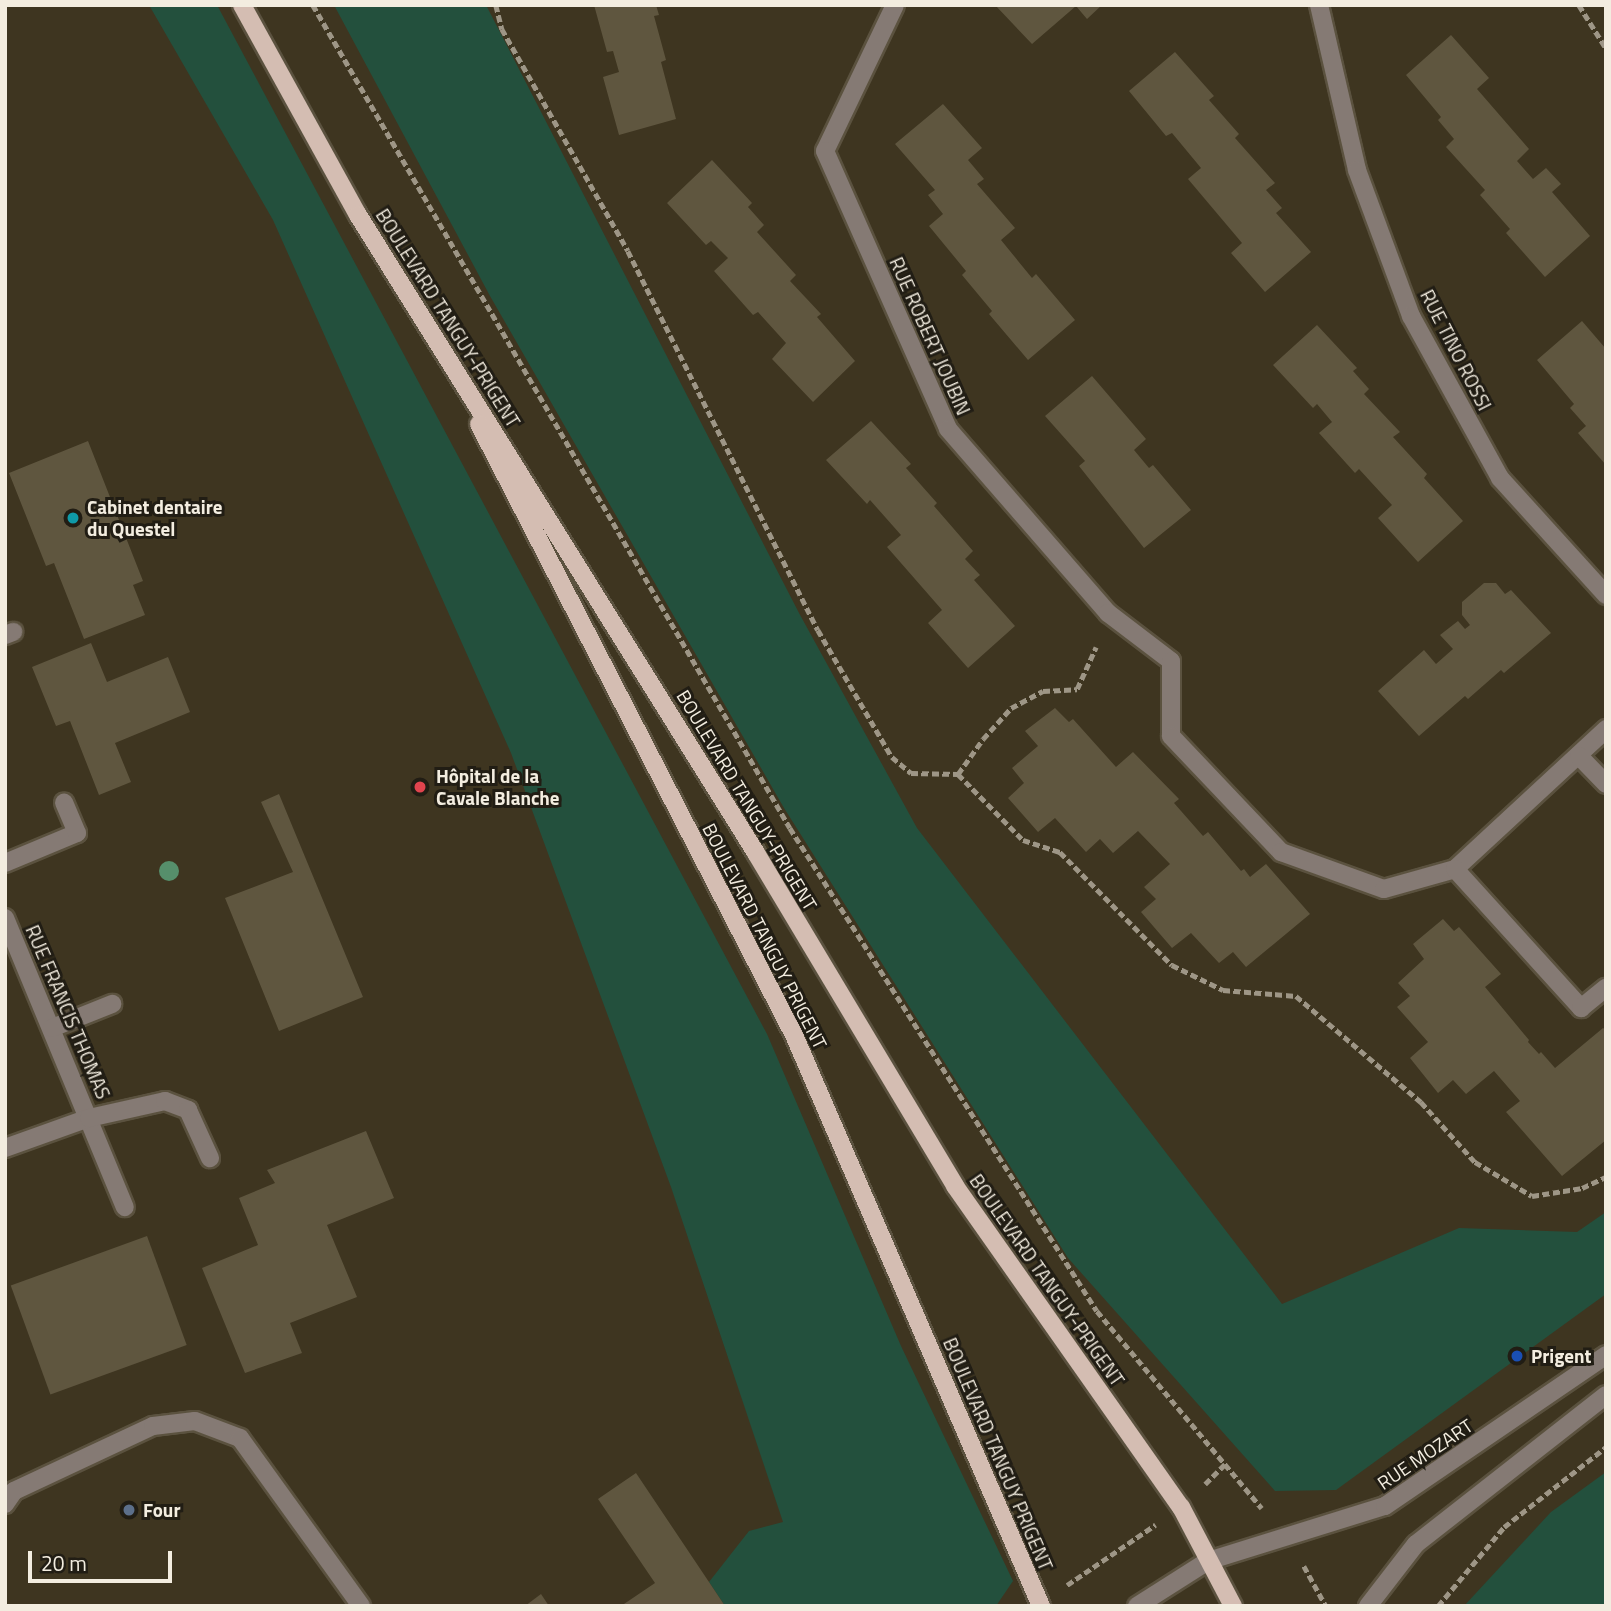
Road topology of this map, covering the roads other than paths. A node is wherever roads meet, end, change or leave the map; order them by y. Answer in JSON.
{"nodes":[{"id":1,"x":242,"y":5,"type":"edge"},
{"id":2,"x":895,"y":5,"type":"edge"},
{"id":3,"x":1319,"y":5,"type":"edge"},
{"id":4,"x":416,"y":303,"type":"junction"},
{"id":5,"x":1606,"y":596,"type":"edge"},
{"id":6,"x":1606,"y":729,"type":"edge"},
{"id":7,"x":1579,"y":756,"type":"junction"},
{"id":8,"x":1606,"y":784,"type":"edge"},
{"id":9,"x":65,"y":803,"type":"dead end"},
{"id":10,"x":5,"y":863,"type":"edge"},
{"id":11,"x":1455,"y":869,"type":"junction"},
{"id":12,"x":5,"y":918,"type":"edge"},
{"id":13,"x":1606,"y":988,"type":"edge"},
{"id":14,"x":112,"y":1004,"type":"dead end"},
{"id":15,"x":52,"y":1028,"type":"junction"},
{"id":16,"x":89,"y":1118,"type":"junction"},
{"id":17,"x":5,"y":1148,"type":"edge"},
{"id":18,"x":210,"y":1157,"type":"dead end"},
{"id":19,"x":125,"y":1207,"type":"dead end"},
{"id":20,"x":1606,"y":1354,"type":"edge"},
{"id":21,"x":1606,"y":1395,"type":"edge"},
{"id":22,"x":5,"y":1504,"type":"edge"},
{"id":23,"x":1208,"y":1561,"type":"junction"},
{"id":24,"x":1040,"y":1604,"type":"edge"},
{"id":25,"x":362,"y":1606,"type":"edge"},
{"id":26,"x":1137,"y":1606,"type":"edge"},
{"id":27,"x":1233,"y":1606,"type":"edge"},
{"id":28,"x":1368,"y":1606,"type":"edge"}],
"edges":[{"from":1,"to":4,"type":"main road","name":"BOULEVARD TANGUY-PRIGENT"},
{"from":2,"to":11,"type":"street","name":"RUE ROBERT JOUBIN"},
{"from":3,"to":5,"type":"street","name":"RUE TINO ROSSI"},
{"from":4,"to":23,"type":"main road","name":"BOULEVARD TANGUY-PRIGENT"},
{"from":4,"to":24,"type":"main road","name":"BOULEVARD TANGUY PRIGENT"},
{"from":6,"to":7,"type":"street"},
{"from":7,"to":8,"type":"street"},
{"from":7,"to":11,"type":"street"},
{"from":9,"to":10,"type":"street"},
{"from":11,"to":13,"type":"street"},
{"from":12,"to":15,"type":"street","name":"RUE FRANCIS THOMAS"},
{"from":14,"to":15,"type":"street"},
{"from":15,"to":16,"type":"street","name":"RUE FRANCIS THOMAS"},
{"from":16,"to":17,"type":"street","name":"RUE FRANCIS THOMAS"},
{"from":16,"to":18,"type":"street"},
{"from":16,"to":19,"type":"street"},
{"from":20,"to":23,"type":"street","name":"RUE MOZART"},
{"from":21,"to":28,"type":"street"},
{"from":22,"to":25,"type":"street"},
{"from":23,"to":26,"type":"street"},
{"from":23,"to":27,"type":"main road","name":"BOULEVARD TANGUY-PRIGENT"}]}
